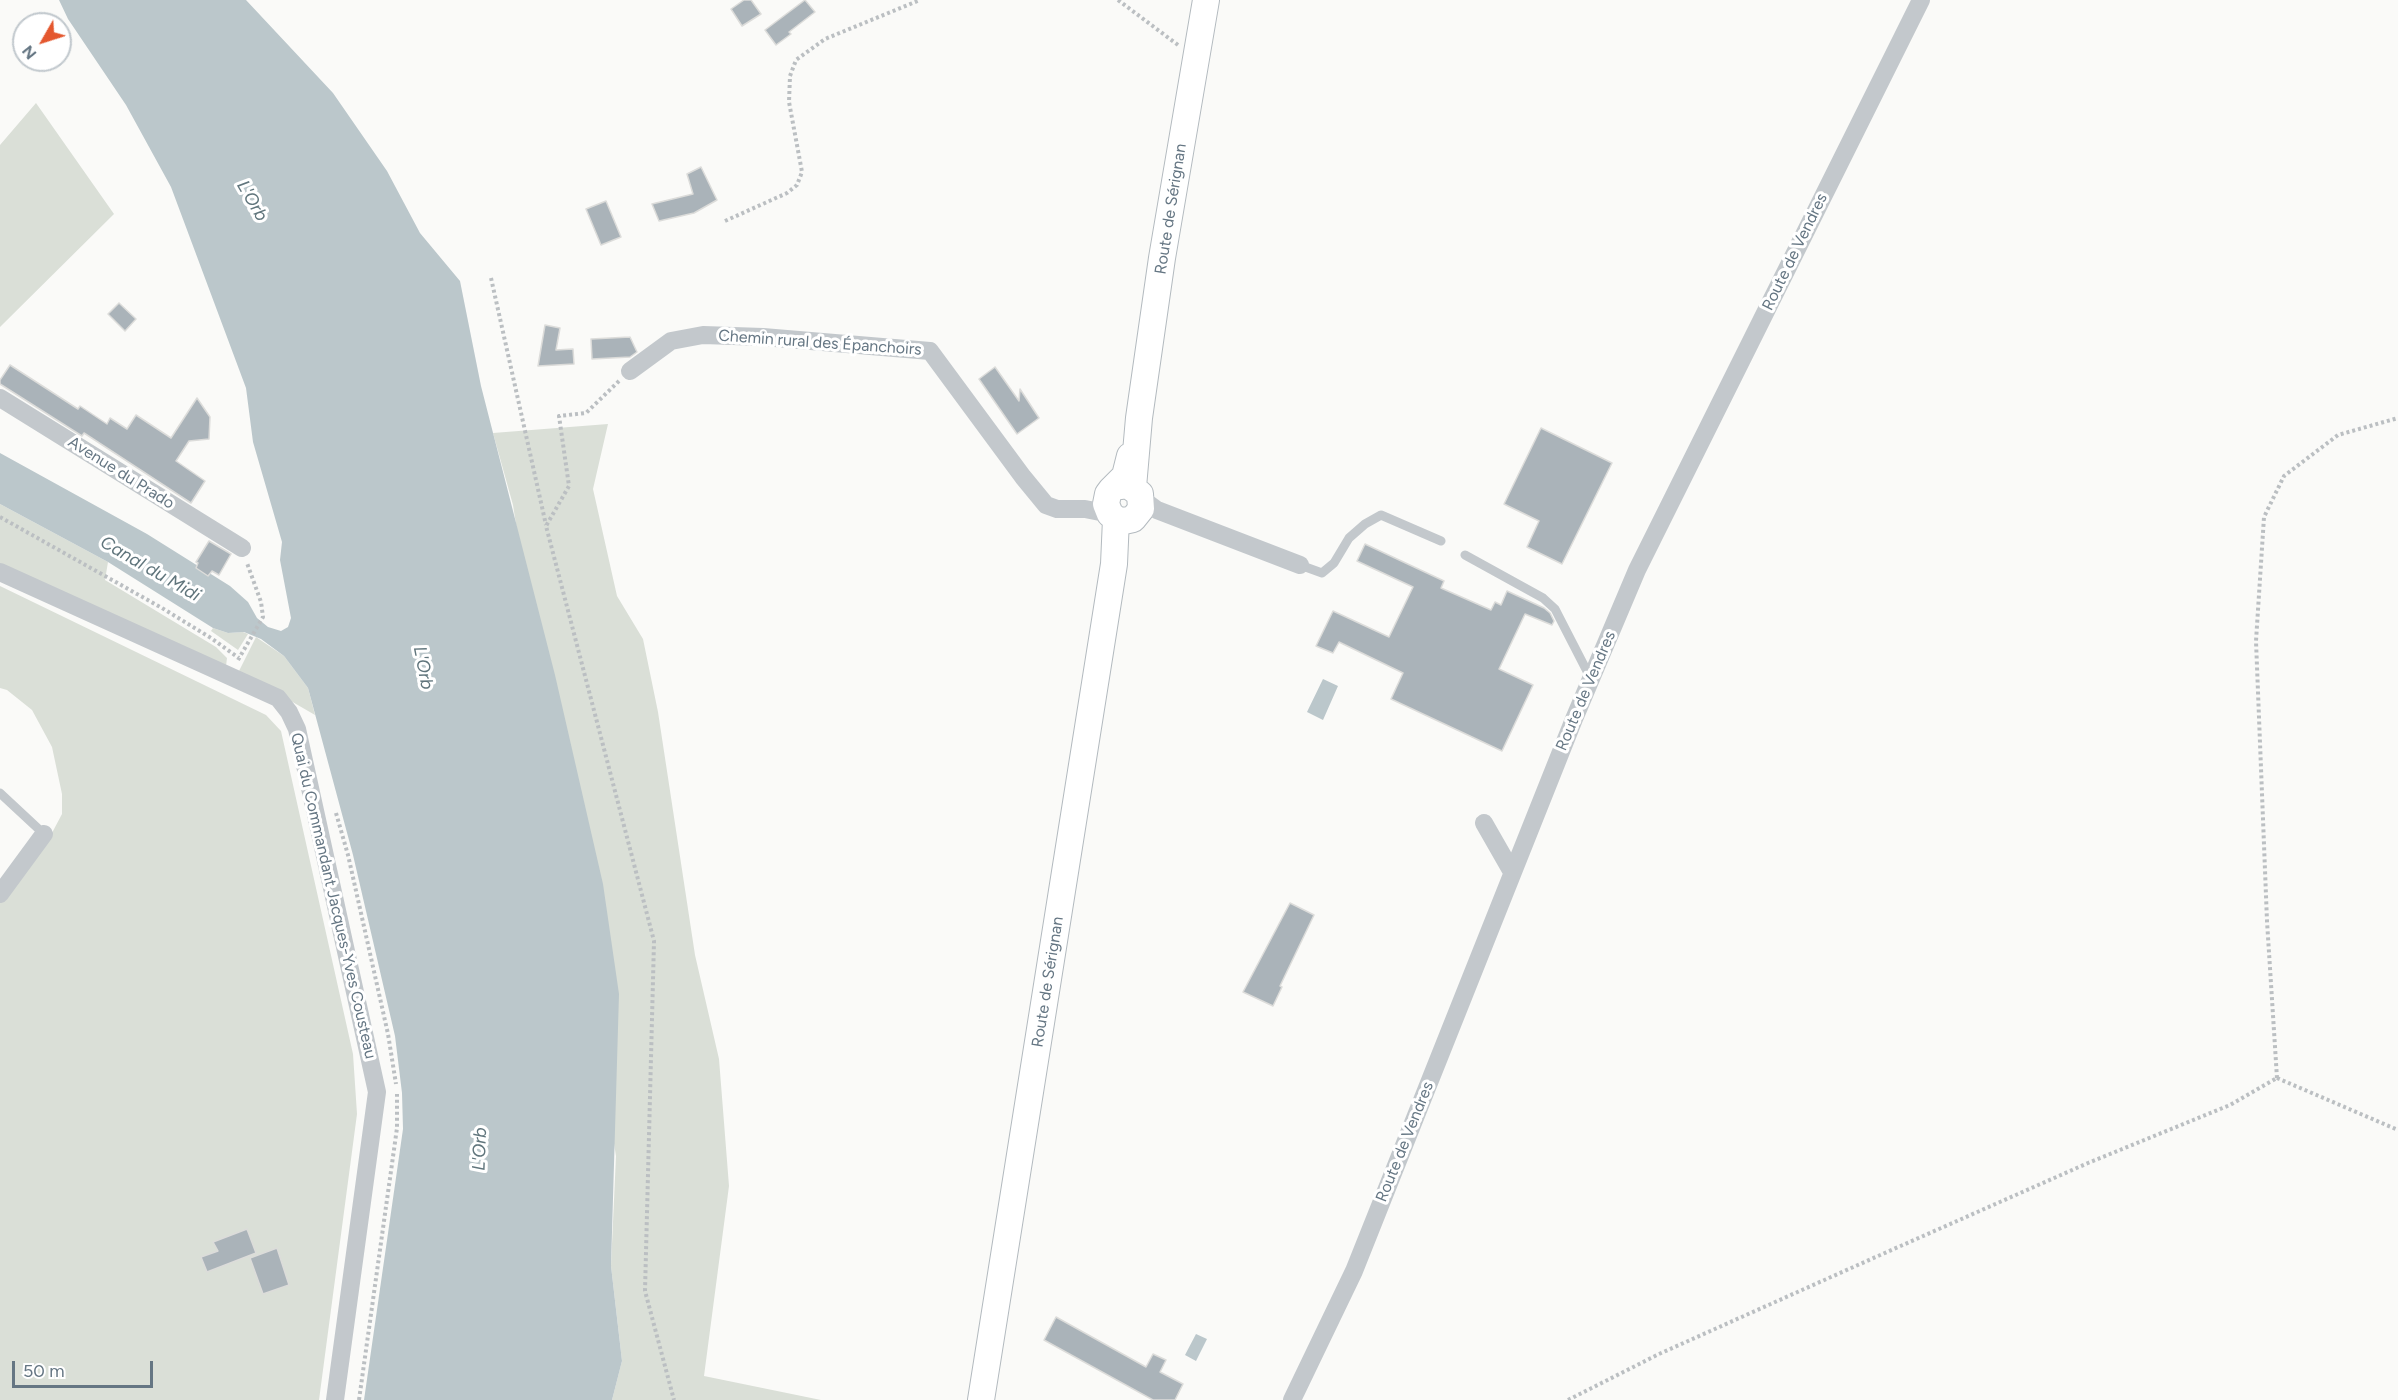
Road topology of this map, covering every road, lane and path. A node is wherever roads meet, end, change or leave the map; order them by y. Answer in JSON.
{"nodes":[{"id":1,"x":921,"y":0,"type":"edge"},
{"id":2,"x":1118,"y":0,"type":"edge"},
{"id":3,"x":1206,"y":0,"type":"edge"},
{"id":4,"x":1921,"y":0,"type":"edge"},
{"id":5,"x":1196,"y":58,"type":"junction"},
{"id":6,"x":725,"y":221,"type":"dead end"},
{"id":7,"x":491,"y":278,"type":"dead end"},
{"id":8,"x":630,"y":371,"type":"joint"},
{"id":9,"x":0,"y":398,"type":"edge"},
{"id":10,"x":2398,"y":418,"type":"edge"},
{"id":11,"x":1123,"y":506,"type":"junction"},
{"id":12,"x":0,"y":517,"type":"edge"},
{"id":13,"x":546,"y":525,"type":"junction"},
{"id":14,"x":1441,"y":541,"type":"dead end"},
{"id":15,"x":242,"y":548,"type":"joint"},
{"id":16,"x":1465,"y":555,"type":"dead end"},
{"id":17,"x":1299,"y":565,"type":"joint"},
{"id":18,"x":0,"y":572,"type":"edge"},
{"id":19,"x":244,"y":649,"type":"dead end"},
{"id":20,"x":239,"y":658,"type":"dead end"},
{"id":21,"x":1590,"y":678,"type":"junction"},
{"id":22,"x":0,"y":793,"type":"edge"},
{"id":23,"x":1484,"y":823,"type":"dead end"},
{"id":24,"x":44,"y":834,"type":"joint"},
{"id":25,"x":1512,"y":872,"type":"junction"},
{"id":26,"x":0,"y":894,"type":"edge"},
{"id":27,"x":2277,"y":1078,"type":"junction"},
{"id":28,"x":2398,"y":1130,"type":"edge"},
{"id":29,"x":335,"y":1400,"type":"edge"},
{"id":30,"x":674,"y":1400,"type":"edge"},
{"id":31,"x":981,"y":1400,"type":"edge"},
{"id":32,"x":1292,"y":1400,"type":"edge"},
{"id":33,"x":1568,"y":1400,"type":"edge"}],
"edges":[{"from":1,"to":6,"type":"path"},
{"from":2,"to":5,"type":"path"},
{"from":3,"to":5,"type":"main road","name":"Route de Sérignan"},
{"from":4,"to":21,"type":"street","name":"Route de Vendres"},
{"from":5,"to":11,"type":"main road","name":"Route de Sérignan"},
{"from":7,"to":13,"type":"path"},
{"from":8,"to":11,"type":"street","name":"Chemin rural des Épanchoirs"},
{"from":8,"to":13,"type":"path"},
{"from":9,"to":15,"type":"street","name":"Avenue du Prado"},
{"from":10,"to":27,"type":"path"},
{"from":11,"to":17,"type":"street","name":"Chemin rural des Épanchoirs"},
{"from":11,"to":31,"type":"main road","name":"Route de Sérignan"},
{"from":12,"to":20,"type":"path"},
{"from":13,"to":30,"type":"path"},
{"from":14,"to":17,"type":"lane"},
{"from":15,"to":19,"type":"path"},
{"from":16,"to":21,"type":"lane"},
{"from":18,"to":29,"type":"street","name":"Quai du Commandant Jacques-Yves Cousteau"},
{"from":21,"to":25,"type":"street","name":"Route de Vendres"},
{"from":22,"to":24,"type":"lane"},
{"from":23,"to":25,"type":"street"},
{"from":24,"to":26,"type":"street"},
{"from":25,"to":32,"type":"street","name":"Route de Vendres"},
{"from":27,"to":28,"type":"path"},
{"from":27,"to":33,"type":"path"}]}
